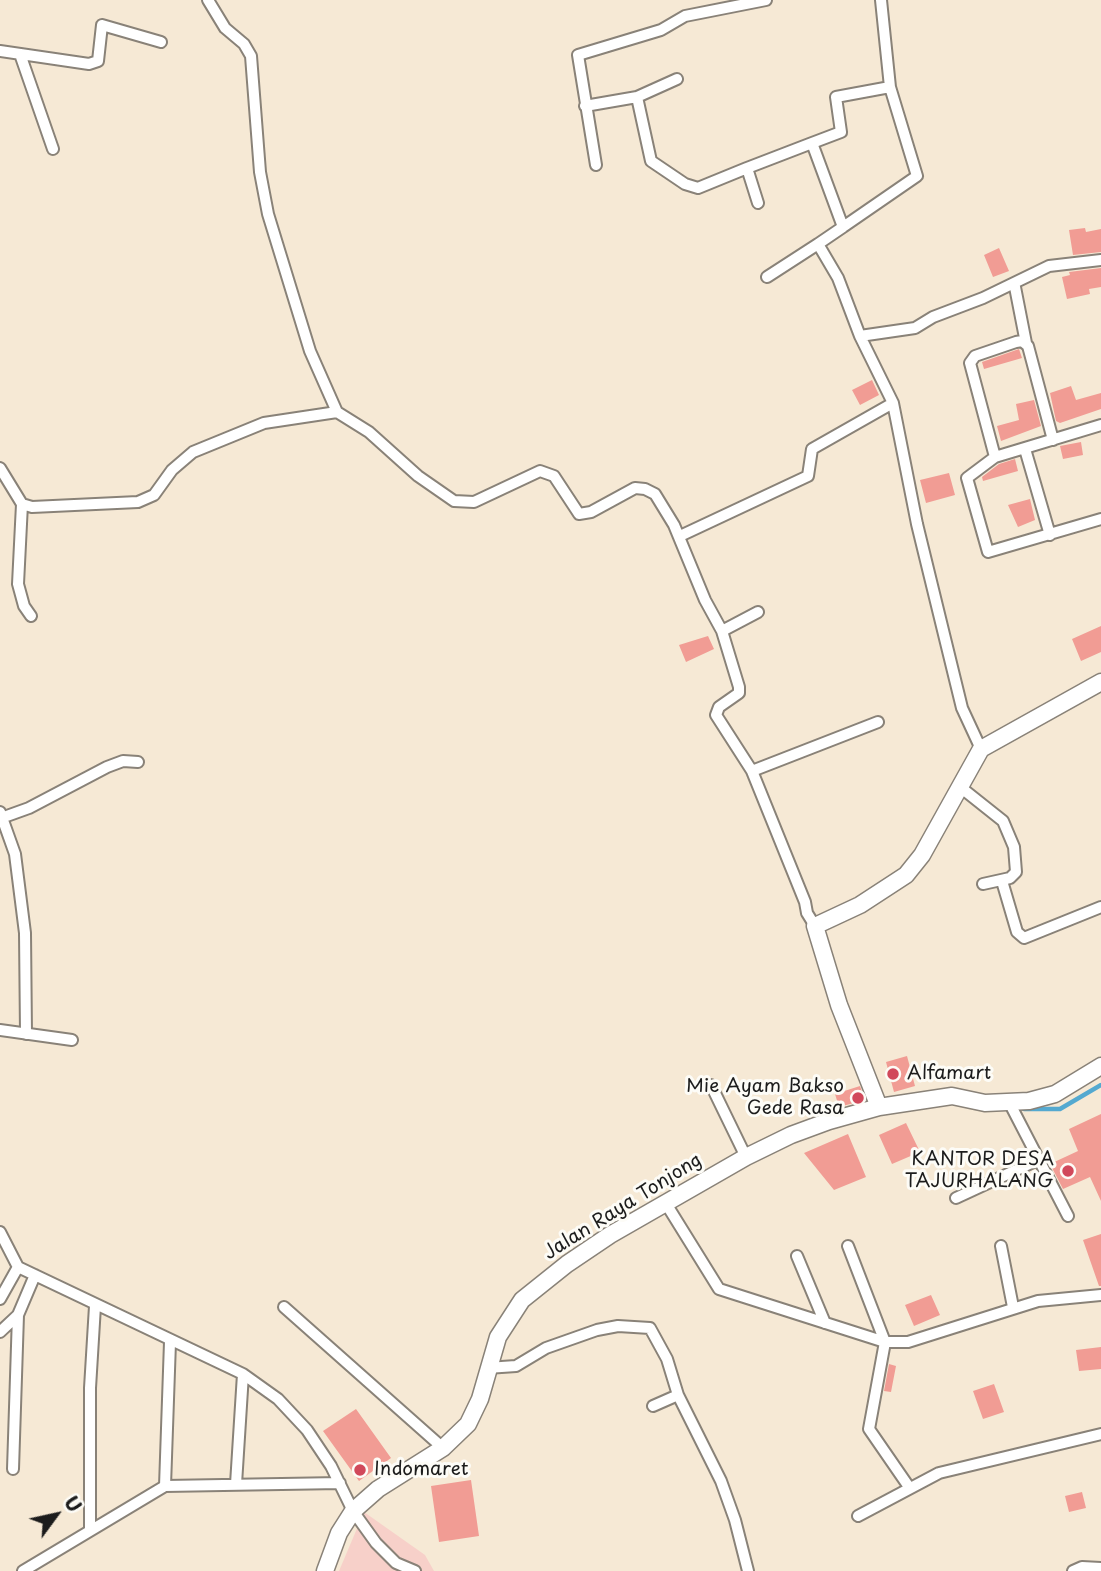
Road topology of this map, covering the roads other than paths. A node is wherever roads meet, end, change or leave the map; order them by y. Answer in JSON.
{"nodes":[{"id":1,"x":208,"y":0,"type":"edge"},
{"id":2,"x":766,"y":0,"type":"edge"},
{"id":3,"x":881,"y":0,"type":"edge"},
{"id":4,"x":731,"y":3,"type":"edge"},
{"id":5,"x":161,"y":42,"type":"dead end"},
{"id":6,"x":0,"y":51,"type":"edge"},
{"id":7,"x":20,"y":54,"type":"junction"},
{"id":8,"x":677,"y":79,"type":"dead end"},
{"id":9,"x":890,"y":88,"type":"junction"},
{"id":10,"x":637,"y":97,"type":"junction"},
{"id":11,"x":585,"y":106,"type":"junction"},
{"id":12,"x":812,"y":143,"type":"junction"},
{"id":13,"x":53,"y":149,"type":"dead end"},
{"id":14,"x":596,"y":165,"type":"dead end"},
{"id":15,"x":747,"y":168,"type":"junction"},
{"id":16,"x":758,"y":203,"type":"dead end"},
{"id":17,"x":843,"y":227,"type":"junction"},
{"id":18,"x":818,"y":244,"type":"junction"},
{"id":19,"x":1101,"y":260,"type":"edge"},
{"id":20,"x":767,"y":277,"type":"dead end"},
{"id":21,"x":1015,"y":287,"type":"dead end"},
{"id":22,"x":860,"y":336,"type":"junction"},
{"id":23,"x":1026,"y":343,"type":"junction"},
{"id":24,"x":893,"y":403,"type":"junction"},
{"id":25,"x":337,"y":412,"type":"junction"},
{"id":26,"x":1101,"y":425,"type":"edge"},
{"id":27,"x":1053,"y":440,"type":"junction"},
{"id":28,"x":1025,"y":449,"type":"junction"},
{"id":29,"x":995,"y":457,"type":"junction"},
{"id":30,"x":0,"y":468,"type":"edge"},
{"id":31,"x":22,"y":504,"type":"junction"},
{"id":32,"x":1101,"y":519,"type":"edge"},
{"id":33,"x":1050,"y":535,"type":"junction"},
{"id":34,"x":680,"y":536,"type":"junction"},
{"id":35,"x":758,"y":612,"type":"dead end"},
{"id":36,"x":31,"y":616,"type":"dead end"},
{"id":37,"x":722,"y":631,"type":"junction"},
{"id":38,"x":1101,"y":682,"type":"edge"},
{"id":39,"x":878,"y":722,"type":"dead end"},
{"id":40,"x":981,"y":749,"type":"junction"},
{"id":41,"x":138,"y":762,"type":"dead end"},
{"id":42,"x":752,"y":771,"type":"junction"},
{"id":43,"x":959,"y":786,"type":"junction"},
{"id":44,"x":2,"y":815,"type":"edge"},
{"id":45,"x":1002,"y":881,"type":"junction"},
{"id":46,"x":983,"y":884,"type":"dead end"},
{"id":47,"x":1101,"y":907,"type":"edge"},
{"id":48,"x":815,"y":926,"type":"junction"},
{"id":49,"x":0,"y":1030,"type":"edge"},
{"id":50,"x":26,"y":1034,"type":"junction"},
{"id":51,"x":72,"y":1040,"type":"dead end"},
{"id":52,"x":1101,"y":1066,"type":"edge"},
{"id":53,"x":711,"y":1085,"type":"dead end"},
{"id":54,"x":1009,"y":1102,"type":"junction"},
{"id":55,"x":879,"y":1107,"type":"junction"},
{"id":56,"x":746,"y":1157,"type":"junction"},
{"id":57,"x":1040,"y":1159,"type":"junction"},
{"id":58,"x":956,"y":1198,"type":"dead end"},
{"id":59,"x":665,"y":1202,"type":"junction"},
{"id":60,"x":1068,"y":1216,"type":"dead end"},
{"id":61,"x":0,"y":1232,"type":"edge"},
{"id":62,"x":848,"y":1246,"type":"dead end"},
{"id":63,"x":1001,"y":1246,"type":"dead end"},
{"id":64,"x":797,"y":1256,"type":"dead end"},
{"id":65,"x":18,"y":1267,"type":"junction"},
{"id":66,"x":35,"y":1275,"type":"junction"},
{"id":67,"x":1101,"y":1295,"type":"edge"},
{"id":68,"x":0,"y":1299,"type":"edge"},
{"id":69,"x":95,"y":1306,"type":"junction"},
{"id":70,"x":284,"y":1307,"type":"dead end"},
{"id":71,"x":1013,"y":1307,"type":"junction"},
{"id":72,"x":18,"y":1315,"type":"junction"},
{"id":73,"x":825,"y":1323,"type":"junction"},
{"id":74,"x":0,"y":1332,"type":"edge"},
{"id":75,"x":170,"y":1342,"type":"junction"},
{"id":76,"x":885,"y":1342,"type":"junction"},
{"id":77,"x":487,"y":1368,"type":"junction"},
{"id":78,"x":243,"y":1374,"type":"junction"},
{"id":79,"x":678,"y":1395,"type":"junction"},
{"id":80,"x":653,"y":1406,"type":"dead end"},
{"id":81,"x":1100,"y":1436,"type":"edge"},
{"id":82,"x":443,"y":1448,"type":"junction"},
{"id":83,"x":13,"y":1469,"type":"dead end"},
{"id":84,"x":340,"y":1483,"type":"junction"},
{"id":85,"x":236,"y":1484,"type":"junction"},
{"id":86,"x":165,"y":1486,"type":"junction"},
{"id":87,"x":909,"y":1487,"type":"junction"},
{"id":88,"x":353,"y":1511,"type":"junction"},
{"id":89,"x":858,"y":1516,"type":"dead end"},
{"id":90,"x":90,"y":1529,"type":"junction"},
{"id":91,"x":1101,"y":1568,"type":"edge"},
{"id":92,"x":1087,"y":1569,"type":"edge"},
{"id":93,"x":23,"y":1571,"type":"edge"},
{"id":94,"x":325,"y":1571,"type":"edge"},
{"id":95,"x":415,"y":1571,"type":"edge"},
{"id":96,"x":748,"y":1571,"type":"edge"},
{"id":97,"x":1073,"y":1571,"type":"edge"}],
"edges":[{"from":1,"to":25,"type":"street"},
{"from":2,"to":4,"type":"street"},
{"from":3,"to":9,"type":"street"},
{"from":4,"to":11,"type":"street"},
{"from":5,"to":7,"type":"street"},
{"from":6,"to":7,"type":"street"},
{"from":7,"to":13,"type":"street"},
{"from":8,"to":10,"type":"street"},
{"from":9,"to":12,"type":"street"},
{"from":9,"to":17,"type":"street"},
{"from":10,"to":11,"type":"street"},
{"from":10,"to":15,"type":"street"},
{"from":11,"to":14,"type":"street"},
{"from":12,"to":15,"type":"street"},
{"from":12,"to":17,"type":"street"},
{"from":15,"to":16,"type":"street"},
{"from":17,"to":18,"type":"street"},
{"from":18,"to":20,"type":"street"},
{"from":18,"to":22,"type":"street"},
{"from":19,"to":22,"type":"street"},
{"from":21,"to":23,"type":"street"},
{"from":22,"to":24,"type":"street"},
{"from":23,"to":27,"type":"street"},
{"from":23,"to":29,"type":"street"},
{"from":24,"to":34,"type":"street"},
{"from":24,"to":40,"type":"street"},
{"from":25,"to":31,"type":"street"},
{"from":25,"to":34,"type":"street"},
{"from":26,"to":27,"type":"street"},
{"from":27,"to":28,"type":"street"},
{"from":28,"to":29,"type":"street"},
{"from":28,"to":33,"type":"street"},
{"from":29,"to":33,"type":"street"},
{"from":30,"to":31,"type":"street"},
{"from":31,"to":36,"type":"street"},
{"from":32,"to":33,"type":"street"},
{"from":34,"to":37,"type":"street"},
{"from":35,"to":37,"type":"street"},
{"from":37,"to":42,"type":"street"},
{"from":38,"to":40,"type":"main road"},
{"from":39,"to":42,"type":"street"},
{"from":40,"to":43,"type":"main road"},
{"from":41,"to":44,"type":"street"},
{"from":42,"to":48,"type":"street"},
{"from":43,"to":45,"type":"street"},
{"from":43,"to":48,"type":"main road"},
{"from":44,"to":50,"type":"street"},
{"from":45,"to":46,"type":"street"},
{"from":45,"to":47,"type":"street"},
{"from":48,"to":55,"type":"main road"},
{"from":49,"to":50,"type":"street"},
{"from":50,"to":51,"type":"street"},
{"from":52,"to":54,"type":"main road","name":"Jalan Raya Tonjong"},
{"from":53,"to":56,"type":"street"},
{"from":54,"to":55,"type":"main road","name":"Jalan Raya Tonjong"},
{"from":54,"to":57,"type":"street"},
{"from":55,"to":56,"type":"main road","name":"Jalan Raya Tonjong"},
{"from":56,"to":59,"type":"main road","name":"Jalan Raya Tonjong"},
{"from":57,"to":58,"type":"street"},
{"from":57,"to":60,"type":"street"},
{"from":59,"to":73,"type":"street"},
{"from":59,"to":77,"type":"main road","name":"Jalan Raya Tonjong"},
{"from":61,"to":65,"type":"street"},
{"from":62,"to":76,"type":"street"},
{"from":63,"to":71,"type":"street"},
{"from":64,"to":73,"type":"street"},
{"from":65,"to":66,"type":"street"},
{"from":65,"to":68,"type":"street"},
{"from":66,"to":69,"type":"street"},
{"from":66,"to":72,"type":"street"},
{"from":67,"to":71,"type":"street"},
{"from":69,"to":75,"type":"street"},
{"from":69,"to":90,"type":"street"},
{"from":70,"to":82,"type":"street"},
{"from":71,"to":76,"type":"street"},
{"from":72,"to":74,"type":"street"},
{"from":72,"to":83,"type":"street"},
{"from":73,"to":76,"type":"street"},
{"from":75,"to":78,"type":"street"},
{"from":75,"to":86,"type":"street"},
{"from":76,"to":87,"type":"street"},
{"from":77,"to":79,"type":"street"},
{"from":77,"to":82,"type":"main road","name":"Jalan Raya Tonjong"},
{"from":78,"to":84,"type":"street"},
{"from":78,"to":85,"type":"street"},
{"from":79,"to":80,"type":"street"},
{"from":79,"to":96,"type":"street"},
{"from":81,"to":87,"type":"street"},
{"from":82,"to":88,"type":"main road","name":"Jalan Raya Tonjong"},
{"from":84,"to":85,"type":"street"},
{"from":84,"to":88,"type":"street"},
{"from":85,"to":86,"type":"street"},
{"from":86,"to":90,"type":"street"},
{"from":87,"to":89,"type":"street"},
{"from":88,"to":94,"type":"main road","name":"Jalan Raya Tonjong"},
{"from":88,"to":95,"type":"street"},
{"from":90,"to":93,"type":"street"},
{"from":91,"to":92,"type":"street"},
{"from":92,"to":97,"type":"street"}]}
